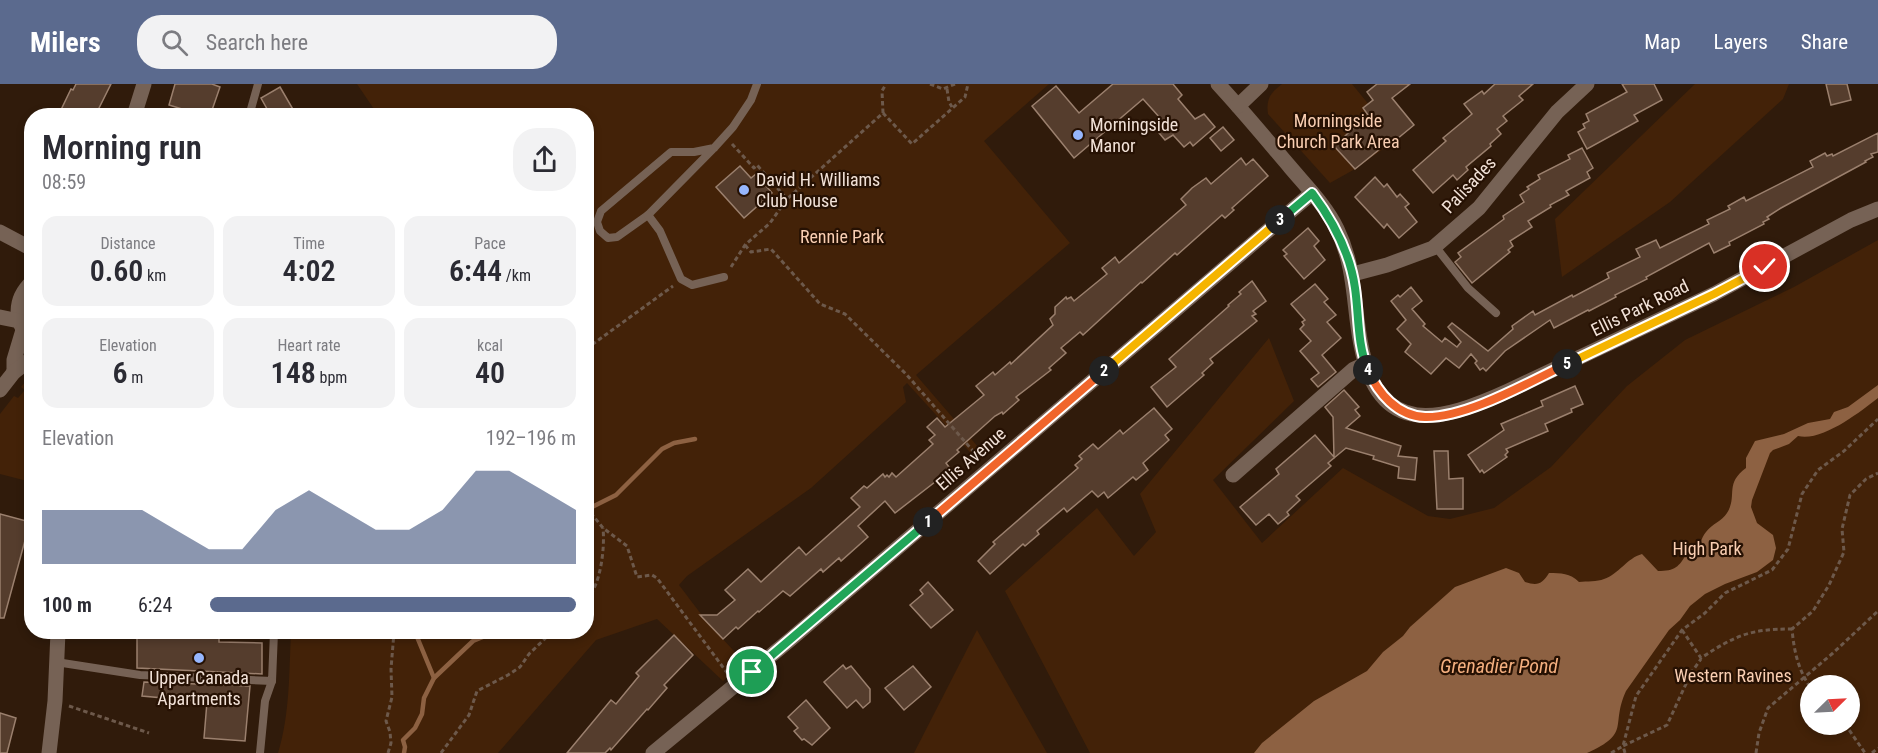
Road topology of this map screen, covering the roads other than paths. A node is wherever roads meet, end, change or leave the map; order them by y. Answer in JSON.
{"nodes":[{"id":1,"x":144,"y":84,"type":"edge"},
{"id":2,"x":258,"y":84,"type":"edge"},
{"id":3,"x":757,"y":84,"type":"edge"},
{"id":4,"x":1218,"y":84,"type":"edge"},
{"id":5,"x":1261,"y":84,"type":"edge"},
{"id":6,"x":1587,"y":84,"type":"edge"},
{"id":7,"x":1238,"y":106,"type":"junction"},
{"id":8,"x":136,"y":108,"type":"edge"},
{"id":9,"x":251,"y":108,"type":"edge"},
{"id":10,"x":714,"y":148,"type":"junction"},
{"id":11,"x":1312,"y":193,"type":"junction"},
{"id":12,"x":1878,"y":209,"type":"edge"},
{"id":13,"x":648,"y":215,"type":"junction"},
{"id":14,"x":0,"y":232,"type":"edge"},
{"id":15,"x":24,"y":245,"type":"edge"},
{"id":16,"x":1436,"y":246,"type":"junction"},
{"id":17,"x":1353,"y":274,"type":"junction"},
{"id":18,"x":724,"y":277,"type":"road end"},
{"id":19,"x":24,"y":291,"type":"edge"},
{"id":20,"x":18,"y":305,"type":"junction"},
{"id":21,"x":0,"y":309,"type":"edge"},
{"id":22,"x":1496,"y":312,"type":"dead end"},
{"id":23,"x":0,"y":317,"type":"edge"},
{"id":24,"x":24,"y":330,"type":"edge"},
{"id":25,"x":24,"y":364,"type":"edge"},
{"id":26,"x":1365,"y":364,"type":"junction"},
{"id":27,"x":14,"y":372,"type":"junction"},
{"id":28,"x":0,"y":390,"type":"edge"},
{"id":29,"x":1233,"y":475,"type":"dead end"},
{"id":30,"x":58,"y":639,"type":"edge"},
{"id":31,"x":274,"y":639,"type":"edge"},
{"id":32,"x":56,"y":662,"type":"junction"},
{"id":33,"x":272,"y":681,"type":"junction"},
{"id":34,"x":49,"y":753,"type":"edge"},
{"id":35,"x":260,"y":753,"type":"edge"},
{"id":36,"x":653,"y":753,"type":"edge"}],
"edges":[{"from":1,"to":8,"type":"street"},
{"from":2,"to":9,"type":"lane"},
{"from":3,"to":10,"type":"lane"},
{"from":4,"to":7,"type":"street","name":"Ellis Park Road"},
{"from":5,"to":7,"type":"street"},
{"from":6,"to":16,"type":"street","name":"Palisades"},
{"from":7,"to":11,"type":"street","name":"Ellis Park Road"},
{"from":10,"to":13,"type":"lane"},
{"from":10,"to":13,"type":"lane"},
{"from":11,"to":17,"type":"street","name":"Ellis Park Road"},
{"from":11,"to":36,"type":"street","name":"Ellis Avenue"},
{"from":12,"to":26,"type":"street","name":"Ellis Park Road"},
{"from":13,"to":18,"type":"lane"},
{"from":14,"to":15,"type":"street"},
{"from":16,"to":17,"type":"street","name":"Palisades"},
{"from":16,"to":22,"type":"lane"},
{"from":17,"to":26,"type":"street","name":"Ellis Park Road"},
{"from":19,"to":20,"type":"street"},
{"from":20,"to":21,"type":"street"},
{"from":20,"to":24,"type":"street"},
{"from":23,"to":24,"type":"street"},
{"from":24,"to":27,"type":"street"},
{"from":25,"to":27,"type":"street"},
{"from":26,"to":29,"type":"street"},
{"from":27,"to":28,"type":"street"},
{"from":30,"to":32,"type":"street"},
{"from":31,"to":33,"type":"lane"},
{"from":32,"to":33,"type":"lane"},
{"from":32,"to":34,"type":"street"},
{"from":33,"to":35,"type":"lane"}]}
